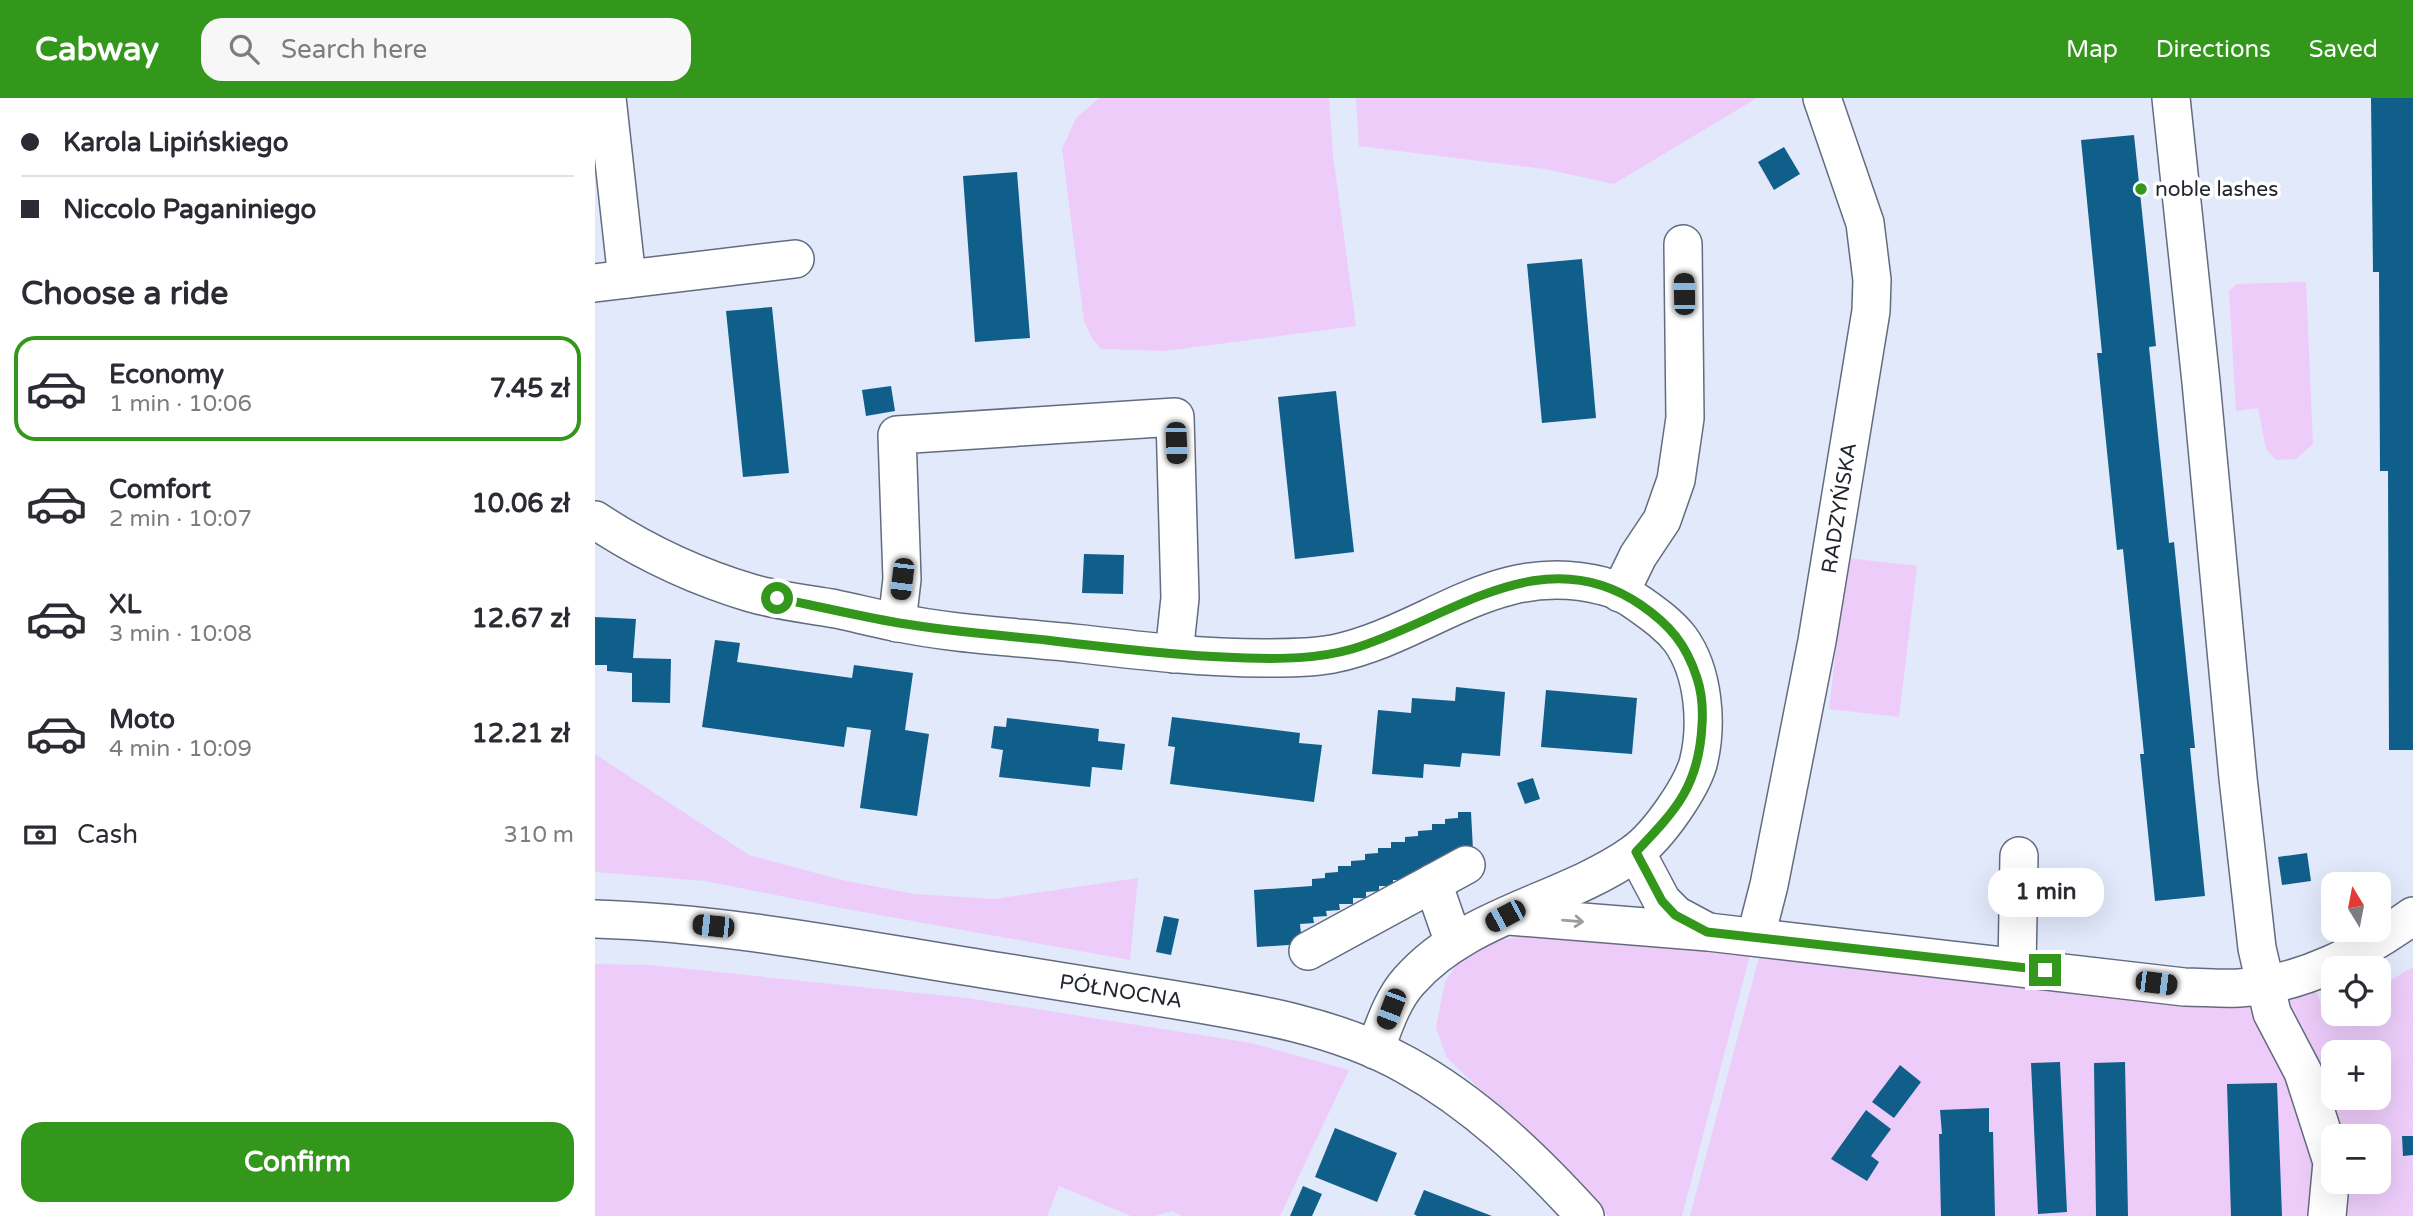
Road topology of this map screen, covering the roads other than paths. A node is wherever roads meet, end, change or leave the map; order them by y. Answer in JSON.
{"nodes":[{"id":1,"x":607,"y":98,"type":"edge"},
{"id":2,"x":1822,"y":98,"type":"edge"},
{"id":3,"x":2171,"y":98,"type":"edge"},
{"id":4,"x":1683,"y":244,"type":"dead end"},
{"id":5,"x":796,"y":259,"type":"dead end"},
{"id":6,"x":611,"y":281,"type":"edge"},
{"id":7,"x":595,"y":520,"type":"edge"},
{"id":8,"x":1620,"y":593,"type":"junction"},
{"id":9,"x":897,"y":623,"type":"junction"},
{"id":10,"x":1174,"y":654,"type":"junction"},
{"id":11,"x":1636,"y":852,"type":"junction"},
{"id":12,"x":2019,"y":856,"type":"dead end"},
{"id":13,"x":1466,"y":864,"type":"dead end"},
{"id":14,"x":1433,"y":883,"type":"junction"},
{"id":15,"x":1505,"y":916,"type":"junction"},
{"id":16,"x":2413,"y":916,"type":"edge"},
{"id":17,"x":595,"y":919,"type":"edge"},
{"id":18,"x":1760,"y":920,"type":"dead end"},
{"id":19,"x":1707,"y":932,"type":"junction"},
{"id":20,"x":1454,"y":943,"type":"junction"},
{"id":21,"x":1308,"y":951,"type":"dead end"},
{"id":22,"x":2018,"y":967,"type":"junction"},
{"id":23,"x":2265,"y":985,"type":"junction"},
{"id":24,"x":1375,"y":1050,"type":"junction"},
{"id":25,"x":1585,"y":1216,"type":"edge"},
{"id":26,"x":2327,"y":1216,"type":"edge"}],
"edges":[{"from":1,"to":6,"type":"street"},
{"from":2,"to":18,"type":"street","name":"RADZYŃSKA"},
{"from":3,"to":23,"type":"street"},
{"from":4,"to":8,"type":"street"},
{"from":5,"to":6,"type":"street"},
{"from":7,"to":9,"type":"street"},
{"from":8,"to":10,"type":"street"},
{"from":8,"to":11,"type":"street"},
{"from":9,"to":10,"type":"street"},
{"from":9,"to":10,"type":"street"},
{"from":11,"to":15,"type":"street"},
{"from":11,"to":19,"type":"street"},
{"from":12,"to":22,"type":"street"},
{"from":13,"to":14,"type":"street"},
{"from":14,"to":20,"type":"street"},
{"from":14,"to":21,"type":"street"},
{"from":15,"to":19,"type":"street","one_way":true},
{"from":15,"to":20,"type":"street"},
{"from":16,"to":23,"type":"street"},
{"from":17,"to":24,"type":"street","name":"PÓŁNOCNA"},
{"from":19,"to":22,"type":"street"},
{"from":20,"to":24,"type":"street"},
{"from":22,"to":23,"type":"street"},
{"from":23,"to":26,"type":"street"},
{"from":24,"to":25,"type":"street","name":"PÓŁNOCNA"}]}
